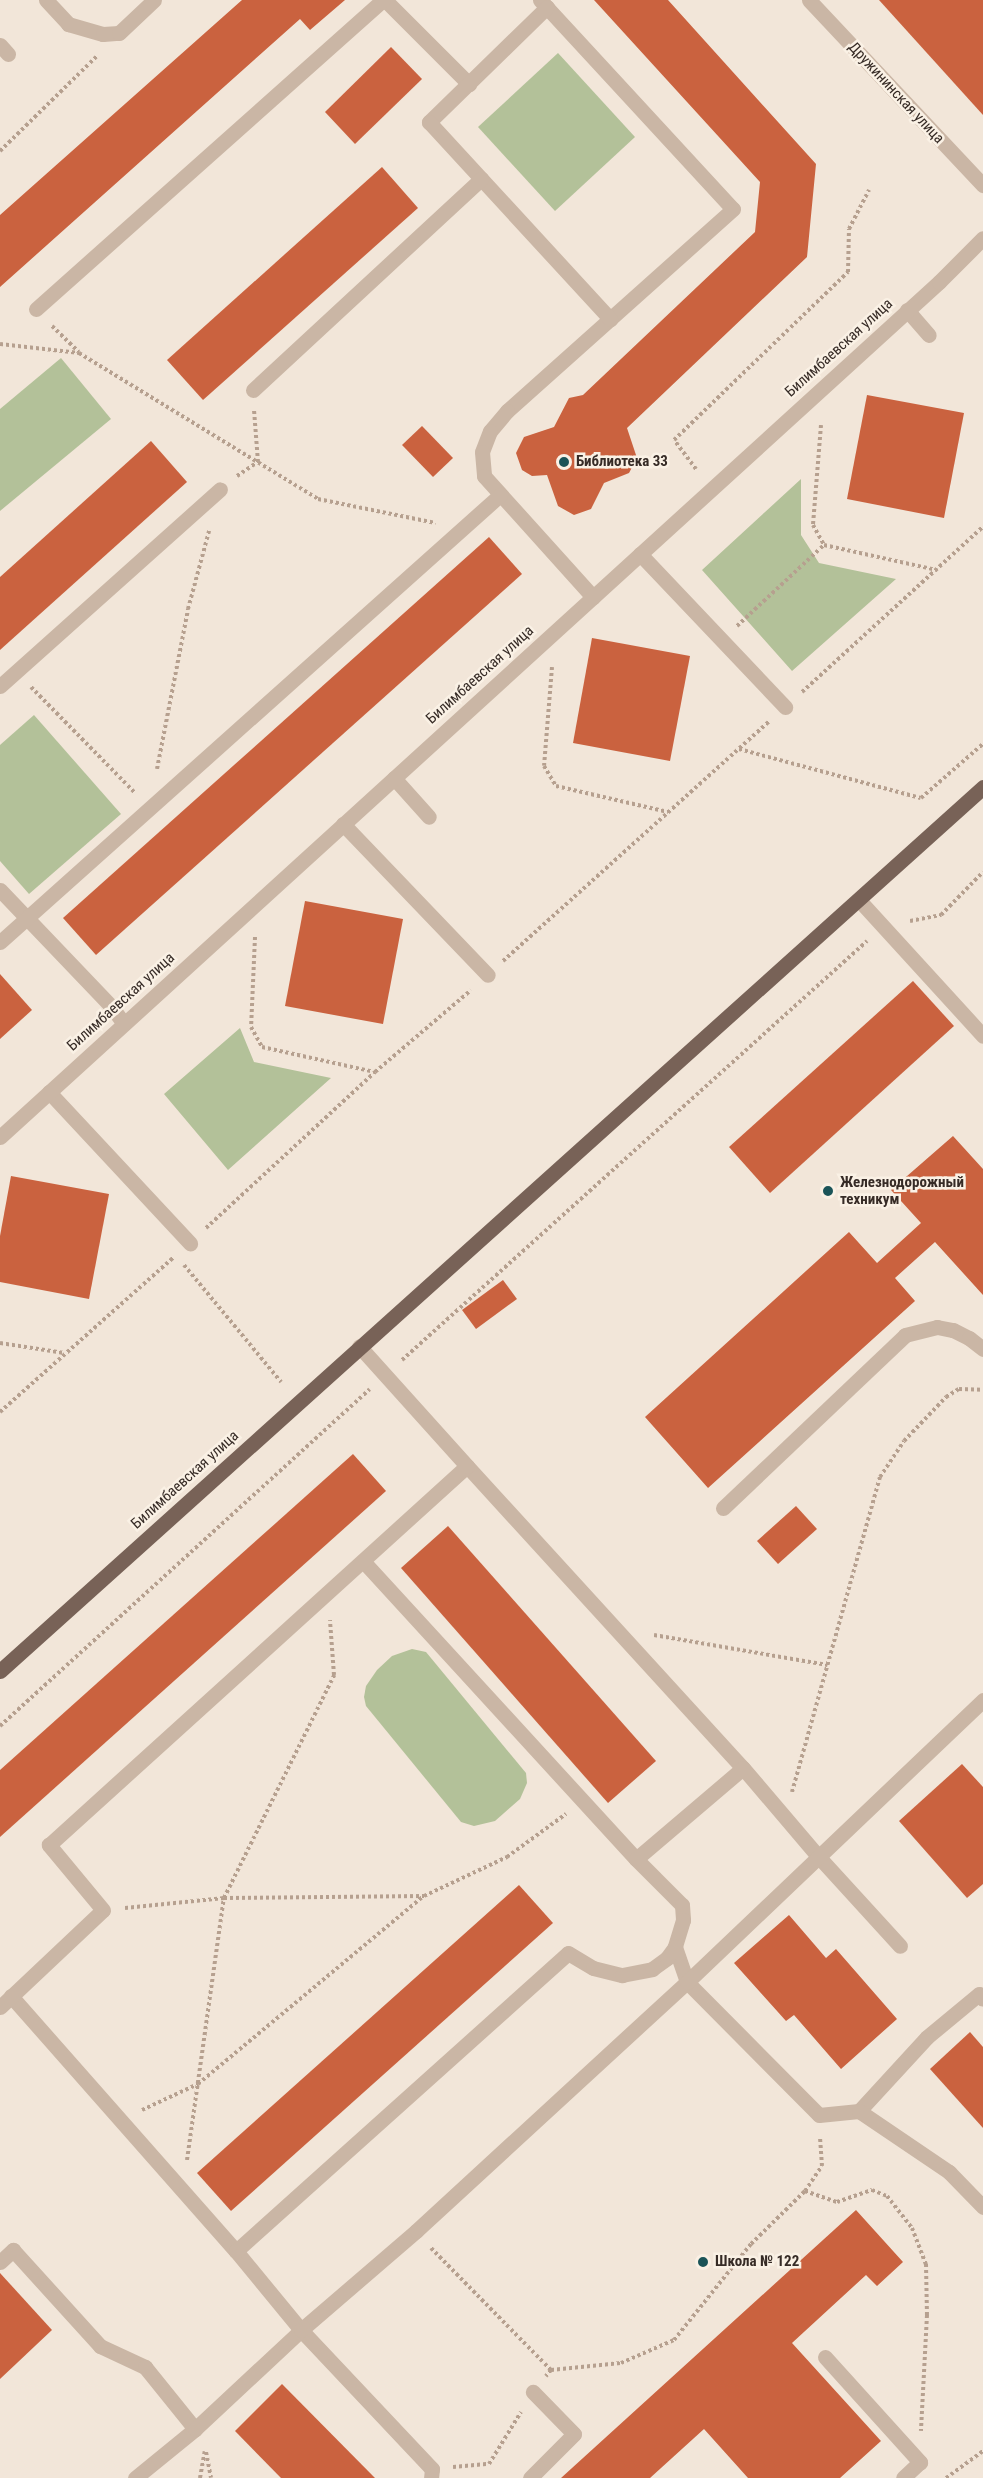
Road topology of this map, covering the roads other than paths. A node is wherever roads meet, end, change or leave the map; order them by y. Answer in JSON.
{"nodes":[{"id":1,"x":46,"y":0,"type":"edge"},
{"id":2,"x":154,"y":0,"type":"edge"},
{"id":3,"x":384,"y":0,"type":"edge"},
{"id":4,"x":809,"y":0,"type":"edge"},
{"id":5,"x":543,"y":4,"type":"edge"},
{"id":6,"x":469,"y":84,"type":"junction"},
{"id":7,"x":481,"y":179,"type":"junction"},
{"id":8,"x":983,"y":185,"type":"edge"},
{"id":9,"x":983,"y":238,"type":"edge"},
{"id":10,"x":36,"y":309,"type":"road end"},
{"id":11,"x":907,"y":310,"type":"junction"},
{"id":12,"x":610,"y":319,"type":"junction"},
{"id":13,"x":929,"y":335,"type":"dead end"},
{"id":14,"x":253,"y":390,"type":"road end"},
{"id":15,"x":220,"y":489,"type":"road end"},
{"id":16,"x":500,"y":495,"type":"junction"},
{"id":17,"x":640,"y":554,"type":"junction"},
{"id":18,"x":593,"y":597,"type":"junction"},
{"id":19,"x":0,"y":686,"type":"edge"},
{"id":20,"x":785,"y":707,"type":"dead end"},
{"id":21,"x":394,"y":778,"type":"junction"},
{"id":22,"x":983,"y":787,"type":"edge"},
{"id":23,"x":429,"y":817,"type":"dead end"},
{"id":24,"x":343,"y":824,"type":"junction"},
{"id":25,"x":0,"y":890,"type":"edge"},
{"id":26,"x":859,"y":900,"type":"junction"},
{"id":27,"x":27,"y":918,"type":"junction"},
{"id":28,"x":0,"y":942,"type":"edge"},
{"id":29,"x":488,"y":975,"type":"dead end"},
{"id":30,"x":124,"y":1024,"type":"junction"},
{"id":31,"x":983,"y":1035,"type":"edge"},
{"id":32,"x":49,"y":1092,"type":"junction"},
{"id":33,"x":0,"y":1137,"type":"edge"},
{"id":34,"x":190,"y":1243,"type":"dead end"},
{"id":35,"x":359,"y":1346,"type":"junction"},
{"id":36,"x":983,"y":1349,"type":"edge"},
{"id":37,"x":467,"y":1466,"type":"junction"},
{"id":38,"x":723,"y":1508,"type":"dead end"},
{"id":39,"x":363,"y":1561,"type":"junction"},
{"id":40,"x":0,"y":1671,"type":"edge"},
{"id":41,"x":981,"y":1706,"type":"edge"},
{"id":42,"x":743,"y":1768,"type":"junction"},
{"id":43,"x":817,"y":1855,"type":"junction"},
{"id":44,"x":636,"y":1859,"type":"junction"},
{"id":45,"x":900,"y":1946,"type":"dead end"},
{"id":46,"x":675,"y":1947,"type":"junction"},
{"id":47,"x":687,"y":1982,"type":"junction"},
{"id":48,"x":983,"y":1999,"type":"edge"},
{"id":49,"x":6,"y":2001,"type":"edge"},
{"id":50,"x":859,"y":2111,"type":"junction"},
{"id":51,"x":983,"y":2207,"type":"edge"},
{"id":52,"x":236,"y":2252,"type":"junction"},
{"id":53,"x":0,"y":2262,"type":"edge"},
{"id":54,"x":301,"y":2330,"type":"junction"},
{"id":55,"x":825,"y":2357,"type":"dead end"},
{"id":56,"x":533,"y":2392,"type":"road end"},
{"id":57,"x":195,"y":2428,"type":"junction"},
{"id":58,"x":431,"y":2473,"type":"edge"},
{"id":59,"x":135,"y":2478,"type":"edge"},
{"id":60,"x":530,"y":2478,"type":"edge"},
{"id":61,"x":903,"y":2478,"type":"edge"}],
"edges":[{"from":1,"to":2,"type":"street"},
{"from":3,"to":6,"type":"street"},
{"from":3,"to":10,"type":"street"},
{"from":4,"to":8,"type":"street","name":"Дружининская улица"},
{"from":5,"to":6,"type":"street"},
{"from":5,"to":12,"type":"street"},
{"from":6,"to":7,"type":"street"},
{"from":7,"to":12,"type":"street"},
{"from":7,"to":14,"type":"street"},
{"from":9,"to":11,"type":"street","name":"Билимбаевская улица"},
{"from":11,"to":13,"type":"street"},
{"from":11,"to":17,"type":"street","name":"Билимбаевская улица"},
{"from":12,"to":16,"type":"street"},
{"from":15,"to":19,"type":"street"},
{"from":16,"to":18,"type":"street"},
{"from":16,"to":27,"type":"street"},
{"from":17,"to":18,"type":"street","name":"Билимбаевская улица"},
{"from":17,"to":20,"type":"street"},
{"from":18,"to":21,"type":"street","name":"Билимбаевская улица"},
{"from":21,"to":23,"type":"street"},
{"from":21,"to":24,"type":"street","name":"Билимбаевская улица"},
{"from":22,"to":26,"type":"main road","name":"Билимбаевская улица"},
{"from":24,"to":29,"type":"street"},
{"from":24,"to":30,"type":"street","name":"Билимбаевская улица"},
{"from":25,"to":27,"type":"street"},
{"from":26,"to":31,"type":"street"},
{"from":26,"to":35,"type":"main road","name":"Билимбаевская улица"},
{"from":27,"to":28,"type":"street"},
{"from":27,"to":30,"type":"street"},
{"from":30,"to":32,"type":"street","name":"Билимбаевская улица"},
{"from":32,"to":33,"type":"street","name":"Билимбаевская улица"},
{"from":32,"to":34,"type":"street"},
{"from":35,"to":37,"type":"street"},
{"from":35,"to":40,"type":"main road","name":"Билимбаевская улица"},
{"from":36,"to":38,"type":"street"},
{"from":37,"to":39,"type":"street"},
{"from":37,"to":42,"type":"street"},
{"from":39,"to":44,"type":"street"},
{"from":39,"to":49,"type":"street"},
{"from":41,"to":43,"type":"street"},
{"from":42,"to":43,"type":"street"},
{"from":42,"to":44,"type":"street"},
{"from":43,"to":45,"type":"street"},
{"from":43,"to":47,"type":"street"},
{"from":44,"to":46,"type":"street"},
{"from":46,"to":47,"type":"street"},
{"from":46,"to":52,"type":"street"},
{"from":47,"to":50,"type":"street"},
{"from":47,"to":54,"type":"street"},
{"from":48,"to":50,"type":"street"},
{"from":49,"to":52,"type":"street"},
{"from":50,"to":51,"type":"street"},
{"from":52,"to":54,"type":"street"},
{"from":53,"to":57,"type":"street"},
{"from":54,"to":57,"type":"street"},
{"from":54,"to":58,"type":"street"},
{"from":55,"to":61,"type":"street"},
{"from":56,"to":60,"type":"street"},
{"from":57,"to":59,"type":"street"}]}
